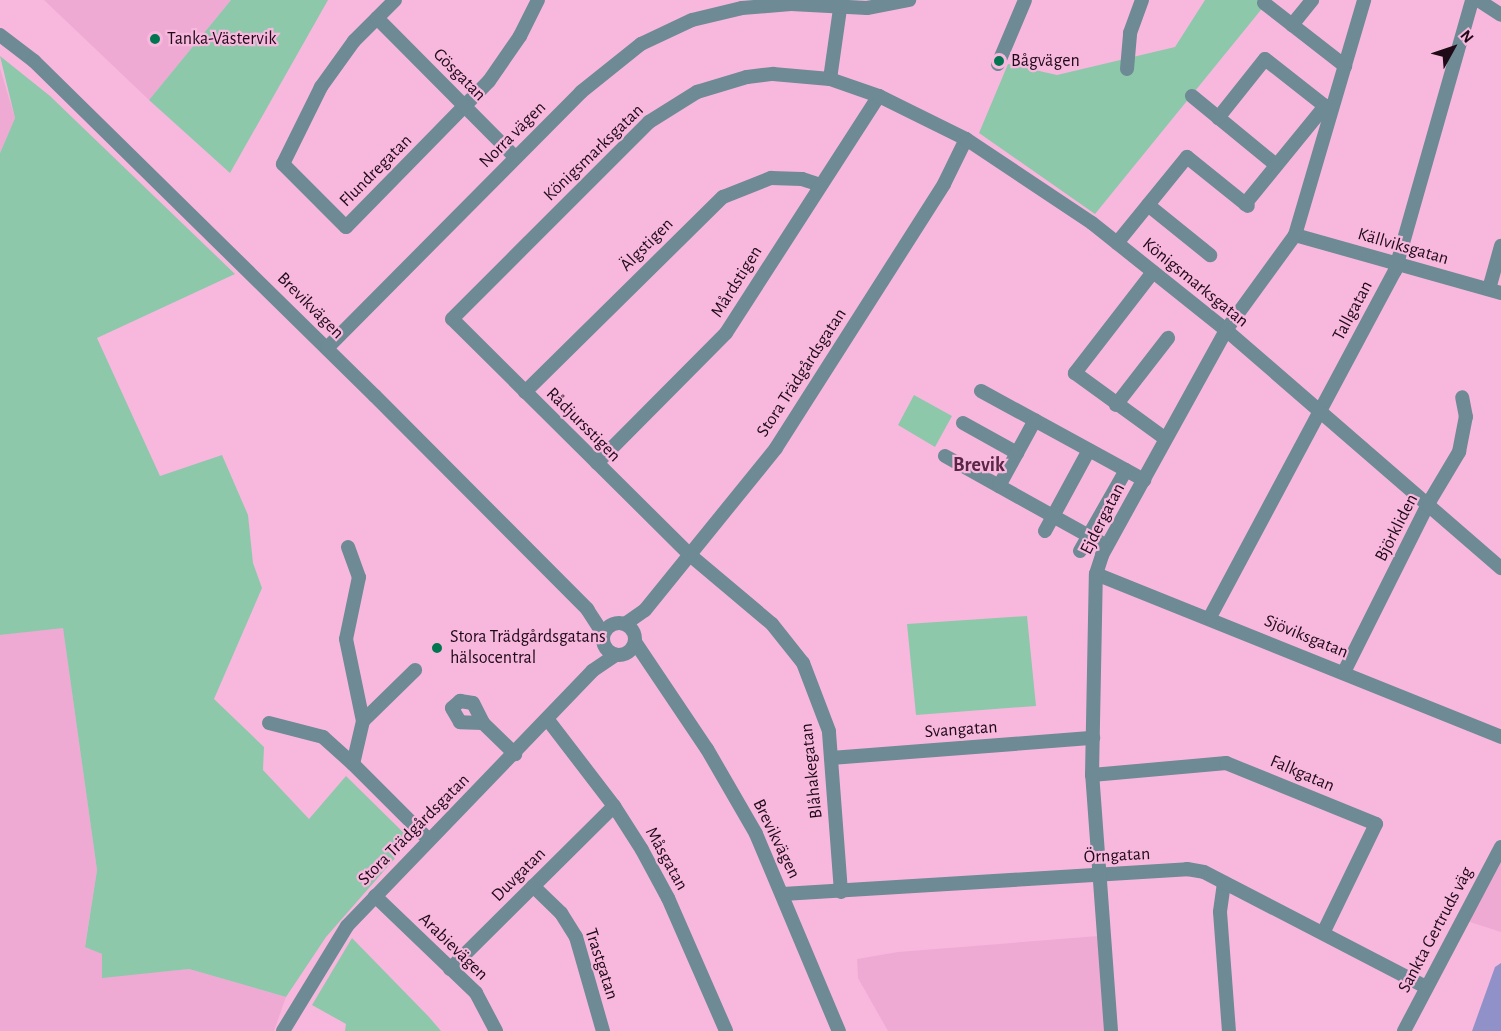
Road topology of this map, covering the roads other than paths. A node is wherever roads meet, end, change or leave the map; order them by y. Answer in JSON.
{"nodes":[{"id":1,"x":395,"y":0,"type":"edge"},
{"id":2,"x":538,"y":0,"type":"edge"},
{"id":3,"x":909,"y":0,"type":"edge"},
{"id":4,"x":1025,"y":0,"type":"edge"},
{"id":5,"x":1142,"y":0,"type":"edge"},
{"id":6,"x":1312,"y":0,"type":"edge"},
{"id":7,"x":1364,"y":0,"type":"edge"},
{"id":8,"x":1472,"y":0,"type":"edge"},
{"id":9,"x":1478,"y":0,"type":"edge"},
{"id":10,"x":760,"y":3,"type":"edge"},
{"id":11,"x":1264,"y":3,"type":"dead end"},
{"id":12,"x":840,"y":9,"type":"junction"},
{"id":13,"x":1501,"y":15,"type":"edge"},
{"id":14,"x":377,"y":18,"type":"junction"},
{"id":15,"x":1292,"y":25,"type":"junction"},
{"id":16,"x":0,"y":35,"type":"edge"},
{"id":17,"x":998,"y":64,"type":"dead end"},
{"id":18,"x":1345,"y":66,"type":"junction"},
{"id":19,"x":1127,"y":69,"type":"dead end"},
{"id":20,"x":830,"y":79,"type":"junction"},
{"id":21,"x":879,"y":96,"type":"junction"},
{"id":22,"x":1191,"y":96,"type":"dead end"},
{"id":23,"x":465,"y":107,"type":"junction"},
{"id":24,"x":1329,"y":107,"type":"junction"},
{"id":25,"x":1218,"y":118,"type":"junction"},
{"id":26,"x":966,"y":139,"type":"junction"},
{"id":27,"x":515,"y":157,"type":"junction"},
{"id":28,"x":1276,"y":165,"type":"junction"},
{"id":29,"x":820,"y":185,"type":"junction"},
{"id":30,"x":1148,"y":205,"type":"junction"},
{"id":31,"x":1295,"y":235,"type":"junction"},
{"id":32,"x":1117,"y":243,"type":"junction"},
{"id":33,"x":1501,"y":246,"type":"edge"},
{"id":34,"x":1210,"y":255,"type":"dead end"},
{"id":35,"x":1397,"y":264,"type":"junction"},
{"id":36,"x":1154,"y":272,"type":"junction"},
{"id":37,"x":1495,"y":291,"type":"edge"},
{"id":38,"x":452,"y":319,"type":"joint"},
{"id":39,"x":1226,"y":330,"type":"junction"},
{"id":40,"x":1168,"y":338,"type":"dead end"},
{"id":41,"x":327,"y":348,"type":"junction"},
{"id":42,"x":981,"y":391,"type":"dead end"},
{"id":43,"x":525,"y":392,"type":"junction"},
{"id":44,"x":1462,"y":397,"type":"dead end"},
{"id":45,"x":1116,"y":405,"type":"junction"},
{"id":46,"x":1321,"y":411,"type":"junction"},
{"id":47,"x":1035,"y":420,"type":"junction"},
{"id":48,"x":963,"y":423,"type":"dead end"},
{"id":49,"x":1166,"y":439,"type":"junction"},
{"id":50,"x":1089,"y":450,"type":"junction"},
{"id":51,"x":1017,"y":453,"type":"junction"},
{"id":52,"x":945,"y":456,"type":"dead end"},
{"id":53,"x":597,"y":464,"type":"junction"},
{"id":54,"x":1126,"y":470,"type":"junction"},
{"id":55,"x":1144,"y":480,"type":"junction"},
{"id":56,"x":999,"y":486,"type":"junction"},
{"id":57,"x":1428,"y":504,"type":"junction"},
{"id":58,"x":1053,"y":516,"type":"junction"},
{"id":59,"x":1046,"y":531,"type":"dead end"},
{"id":60,"x":1089,"y":536,"type":"junction"},
{"id":61,"x":1107,"y":546,"type":"junction"},
{"id":62,"x":348,"y":547,"type":"dead end"},
{"id":63,"x":1080,"y":551,"type":"dead end"},
{"id":64,"x":690,"y":555,"type":"junction"},
{"id":65,"x":1500,"y":565,"type":"edge"},
{"id":66,"x":1096,"y":574,"type":"junction"},
{"id":67,"x":587,"y":609,"type":"junction"},
{"id":68,"x":1210,"y":617,"type":"junction"},
{"id":69,"x":628,"y":630,"type":"junction"},
{"id":70,"x":603,"y":639,"type":"junction"},
{"id":71,"x":618,"y":656,"type":"junction"},
{"id":72,"x":415,"y":670,"type":"dead end"},
{"id":73,"x":592,"y":670,"type":"junction"},
{"id":74,"x":1344,"y":672,"type":"junction"},
{"id":75,"x":656,"y":677,"type":"junction"},
{"id":76,"x":548,"y":720,"type":"junction"},
{"id":77,"x":363,"y":721,"type":"junction"},
{"id":78,"x":269,"y":723,"type":"dead end"},
{"id":79,"x":483,"y":723,"type":"dead end"},
{"id":80,"x":1501,"y":737,"type":"edge"},
{"id":81,"x":1093,"y":738,"type":"junction"},
{"id":82,"x":515,"y":754,"type":"junction"},
{"id":83,"x":831,"y":758,"type":"junction"},
{"id":84,"x":353,"y":764,"type":"junction"},
{"id":85,"x":1092,"y":775,"type":"junction"},
{"id":86,"x":614,"y":806,"type":"junction"},
{"id":87,"x":429,"y":840,"type":"junction"},
{"id":88,"x":1501,"y":847,"type":"edge"},
{"id":89,"x":1099,"y":874,"type":"junction"},
{"id":90,"x":1224,"y":883,"type":"junction"},
{"id":91,"x":533,"y":886,"type":"junction"},
{"id":92,"x":840,"y":892,"type":"junction"},
{"id":93,"x":783,"y":894,"type":"junction"},
{"id":94,"x":375,"y":896,"type":"junction"},
{"id":95,"x":1323,"y":933,"type":"junction"},
{"id":96,"x":450,"y":969,"type":"junction"},
{"id":97,"x":1426,"y":987,"type":"junction"},
{"id":98,"x":283,"y":1031,"type":"edge"},
{"id":99,"x":496,"y":1031,"type":"edge"},
{"id":100,"x":603,"y":1031,"type":"edge"},
{"id":101,"x":726,"y":1031,"type":"edge"},
{"id":102,"x":839,"y":1031,"type":"edge"},
{"id":103,"x":1111,"y":1031,"type":"edge"},
{"id":104,"x":1229,"y":1031,"type":"edge"},
{"id":105,"x":1404,"y":1031,"type":"edge"}],
"edges":[{"from":1,"to":14,"type":"street"},
{"from":2,"to":23,"type":"street"},
{"from":3,"to":12,"type":"street","name":"Norra vägen"},
{"from":4,"to":17,"type":"street"},
{"from":5,"to":19,"type":"street"},
{"from":6,"to":15,"type":"street"},
{"from":7,"to":18,"type":"street","name":"Ejdergatan"},
{"from":8,"to":35,"type":"street","name":"Tallgatan"},
{"from":9,"to":13,"type":"street"},
{"from":10,"to":12,"type":"street","name":"Norra vägen"},
{"from":10,"to":27,"type":"street","name":"Norra vägen"},
{"from":11,"to":15,"type":"street"},
{"from":12,"to":20,"type":"street"},
{"from":14,"to":23,"type":"street","name":"Gösgatan"},
{"from":14,"to":23,"type":"street","name":"Flundregatan"},
{"from":15,"to":18,"type":"street"},
{"from":16,"to":41,"type":"street","name":"Brevikvägen"},
{"from":18,"to":24,"type":"street","name":"Ejdergatan"},
{"from":20,"to":21,"type":"street","name":"Königsmarksgatan"},
{"from":20,"to":38,"type":"street","name":"Königsmarksgatan"},
{"from":21,"to":26,"type":"street","name":"Königsmarksgatan"},
{"from":21,"to":29,"type":"street","name":"Mårdstigen"},
{"from":22,"to":25,"type":"street"},
{"from":23,"to":27,"type":"street","name":"Gösgatan"},
{"from":24,"to":25,"type":"street"},
{"from":24,"to":28,"type":"street","name":"Ejdergatan"},
{"from":24,"to":31,"type":"street","name":"Ejdergatan"},
{"from":25,"to":28,"type":"street"},
{"from":26,"to":32,"type":"street","name":"Königsmarksgatan"},
{"from":26,"to":64,"type":"street","name":"Stora Trädgårdsgatan"},
{"from":27,"to":41,"type":"street","name":"Norra vägen"},
{"from":28,"to":30,"type":"street","name":"Ejdergatan"},
{"from":29,"to":43,"type":"street","name":"Älgstigen"},
{"from":29,"to":53,"type":"street","name":"Mårdstigen"},
{"from":30,"to":32,"type":"street","name":"Ejdergatan"},
{"from":30,"to":34,"type":"street"},
{"from":31,"to":35,"type":"street","name":"Källviksgatan"},
{"from":31,"to":39,"type":"street","name":"Ejdergatan"},
{"from":32,"to":36,"type":"street","name":"Königsmarksgatan"},
{"from":33,"to":37,"type":"street"},
{"from":35,"to":37,"type":"street","name":"Källviksgatan"},
{"from":35,"to":46,"type":"street","name":"Tallgatan"},
{"from":36,"to":39,"type":"street","name":"Königsmarksgatan"},
{"from":36,"to":45,"type":"street"},
{"from":38,"to":43,"type":"street","name":"Rådjursstigen"},
{"from":39,"to":46,"type":"street","name":"Königsmarksgatan"},
{"from":39,"to":49,"type":"street","name":"Ejdergatan"},
{"from":40,"to":45,"type":"street"},
{"from":41,"to":67,"type":"street","name":"Brevikvägen"},
{"from":42,"to":47,"type":"street"},
{"from":43,"to":53,"type":"street","name":"Rådjursstigen"},
{"from":44,"to":57,"type":"street","name":"Björkliden"},
{"from":45,"to":49,"type":"street"},
{"from":46,"to":57,"type":"street","name":"Königsmarksgatan"},
{"from":46,"to":68,"type":"street","name":"Tallgatan"},
{"from":47,"to":50,"type":"street"},
{"from":47,"to":51,"type":"street"},
{"from":48,"to":51,"type":"street"},
{"from":49,"to":55,"type":"street","name":"Ejdergatan"},
{"from":50,"to":54,"type":"street"},
{"from":50,"to":58,"type":"street"},
{"from":51,"to":56,"type":"street"},
{"from":52,"to":56,"type":"street"},
{"from":53,"to":64,"type":"street","name":"Rådjursstigen"},
{"from":54,"to":55,"type":"street"},
{"from":54,"to":60,"type":"street"},
{"from":55,"to":61,"type":"street","name":"Ejdergatan"},
{"from":56,"to":58,"type":"street"},
{"from":57,"to":65,"type":"street","name":"Königsmarksgatan"},
{"from":57,"to":74,"type":"street","name":"Björkliden"},
{"from":58,"to":59,"type":"street"},
{"from":58,"to":60,"type":"street"},
{"from":60,"to":61,"type":"street"},
{"from":60,"to":63,"type":"street"},
{"from":61,"to":66,"type":"street","name":"Ejdergatan"},
{"from":62,"to":77,"type":"street"},
{"from":64,"to":69,"type":"street","name":"Stora Trädgårdsgatan"},
{"from":64,"to":83,"type":"street","name":"Blåhakegatan"},
{"from":66,"to":68,"type":"street","name":"Sjöviksgatan"},
{"from":66,"to":81,"type":"street","name":"Ejdergatan"},
{"from":67,"to":69,"type":"street","name":"Brevikvägen"},
{"from":67,"to":70,"type":"street","name":"Brevikvägen"},
{"from":68,"to":74,"type":"street","name":"Sjöviksgatan"},
{"from":69,"to":70,"type":"street"},
{"from":69,"to":71,"type":"street","name":"Stora Trädgårdsgatan"},
{"from":69,"to":75,"type":"street","name":"Brevikvägen"},
{"from":70,"to":71,"type":"street","name":"Brevikvägen"},
{"from":70,"to":73,"type":"street","name":"Stora Trädgårdsgatan"},
{"from":71,"to":73,"type":"street","name":"Stora Trädgårdsgatan"},
{"from":71,"to":75,"type":"street","name":"Brevikvägen"},
{"from":72,"to":77,"type":"street"},
{"from":73,"to":76,"type":"street","name":"Stora Trädgårdsgatan"},
{"from":74,"to":80,"type":"street","name":"Sjöviksgatan"},
{"from":75,"to":93,"type":"street","name":"Brevikvägen"},
{"from":76,"to":82,"type":"street","name":"Stora Trädgårdsgatan"},
{"from":76,"to":86,"type":"street","name":"Måsgatan"},
{"from":77,"to":84,"type":"street"},
{"from":78,"to":84,"type":"street"},
{"from":79,"to":82,"type":"street"},
{"from":81,"to":83,"type":"street","name":"Svangatan"},
{"from":81,"to":85,"type":"street","name":"Ejdergatan"},
{"from":82,"to":87,"type":"street","name":"Stora Trädgårdsgatan"},
{"from":83,"to":92,"type":"street","name":"Blåhakegatan"},
{"from":84,"to":87,"type":"street"},
{"from":85,"to":89,"type":"street","name":"Ejdergatan"},
{"from":85,"to":95,"type":"street","name":"Falkgatan"},
{"from":86,"to":91,"type":"street","name":"Duvgatan"},
{"from":86,"to":101,"type":"street","name":"Måsgatan"},
{"from":87,"to":94,"type":"street","name":"Stora Trädgårdsgatan"},
{"from":88,"to":97,"type":"street","name":"Sankta Gertruds väg"},
{"from":89,"to":90,"type":"street","name":"Örngatan"},
{"from":89,"to":92,"type":"street","name":"Örngatan"},
{"from":89,"to":103,"type":"street","name":"Ejdergatan"},
{"from":90,"to":95,"type":"street","name":"Örngatan"},
{"from":90,"to":104,"type":"street"},
{"from":91,"to":96,"type":"street","name":"Duvgatan"},
{"from":91,"to":100,"type":"street","name":"Trastgatan"},
{"from":92,"to":93,"type":"street","name":"Örngatan"},
{"from":93,"to":102,"type":"street","name":"Brevikvägen"},
{"from":94,"to":96,"type":"street","name":"Arabievägen"},
{"from":94,"to":98,"type":"street","name":"Stora Trädgårdsgatan"},
{"from":95,"to":97,"type":"street","name":"Örngatan"},
{"from":96,"to":99,"type":"street","name":"Arabievägen"},
{"from":97,"to":105,"type":"street","name":"Sankta Gertruds väg"}]}
